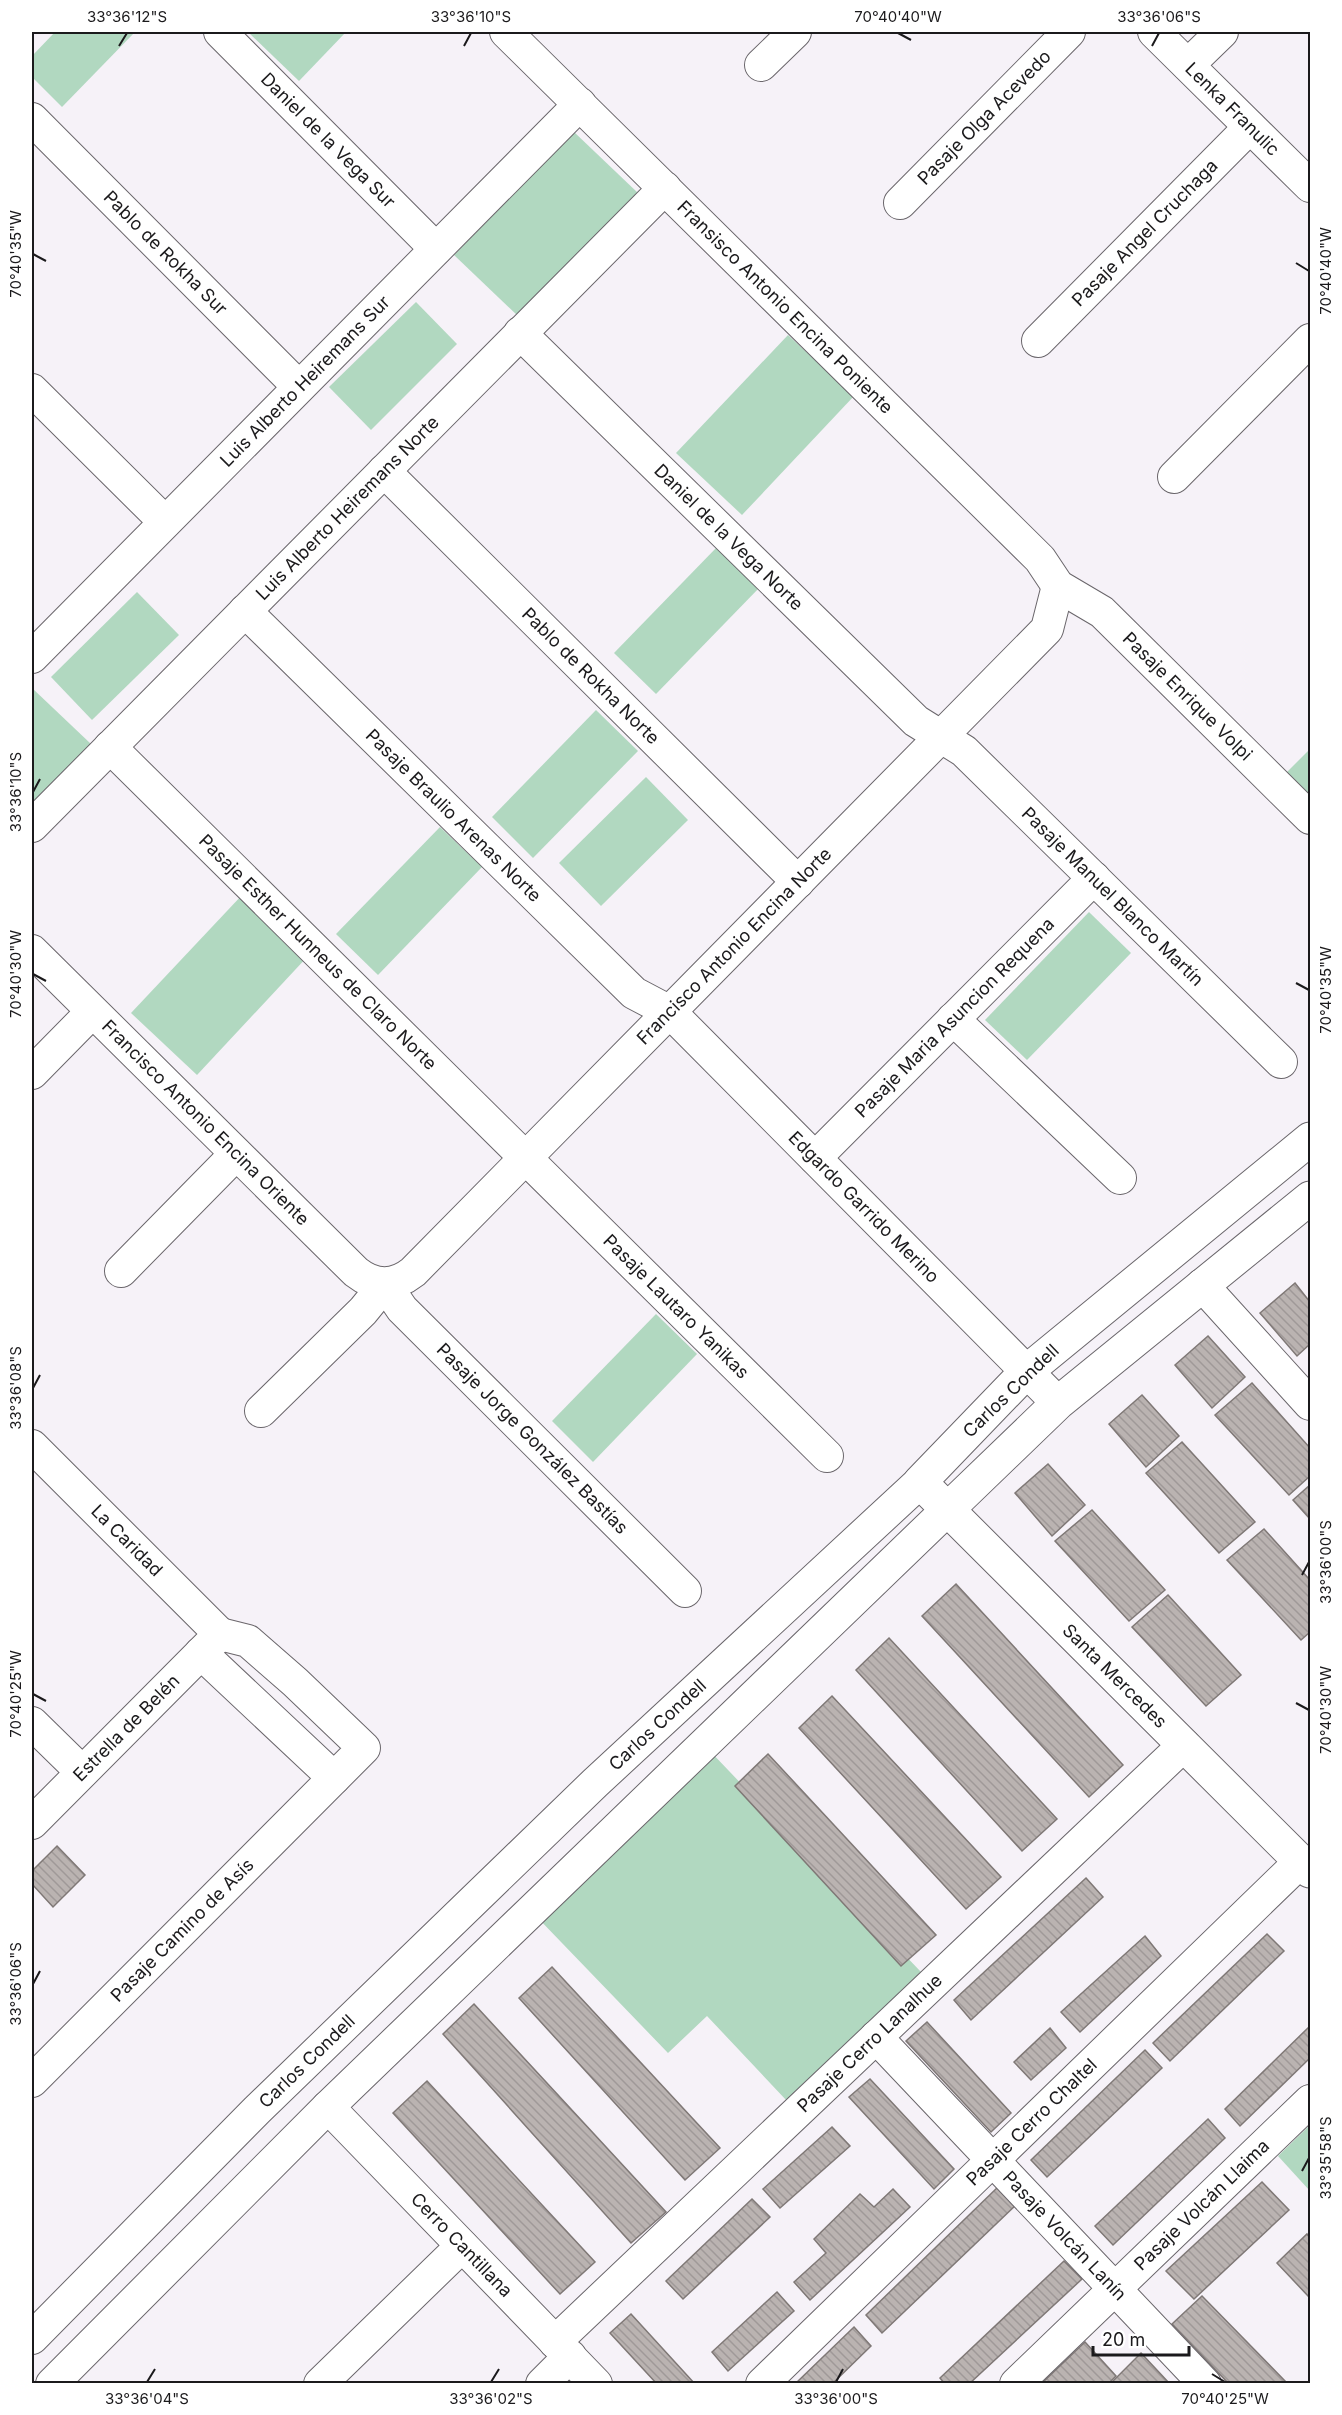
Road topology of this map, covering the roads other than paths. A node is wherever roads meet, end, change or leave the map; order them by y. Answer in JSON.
{"nodes":[{"id":1,"x":220,"y":32,"type":"edge"},
{"id":2,"x":506,"y":32,"type":"edge"},
{"id":3,"x":795,"y":32,"type":"edge"},
{"id":4,"x":1069,"y":32,"type":"edge"},
{"id":5,"x":1154,"y":32,"type":"edge"},
{"id":6,"x":1222,"y":32,"type":"edge"},
{"id":7,"x":762,"y":65,"type":"dead end"},
{"id":8,"x":1188,"y":65,"type":"junction"},
{"id":9,"x":580,"y":104,"type":"junction"},
{"id":10,"x":32,"y":119,"type":"edge"},
{"id":11,"x":1250,"y":126,"type":"junction"},
{"id":12,"x":1311,"y":186,"type":"edge"},
{"id":13,"x":664,"y":188,"type":"junction"},
{"id":14,"x":900,"y":203,"type":"dead end"},
{"id":15,"x":436,"y":249,"type":"junction"},
{"id":16,"x":520,"y":333,"type":"junction"},
{"id":17,"x":1311,"y":340,"type":"edge"},
{"id":18,"x":1038,"y":341,"type":"dead end"},
{"id":19,"x":299,"y":387,"type":"junction"},
{"id":20,"x":32,"y":390,"type":"edge"},
{"id":21,"x":384,"y":471,"type":"junction"},
{"id":22,"x":1174,"y":477,"type":"dead end"},
{"id":23,"x":165,"y":522,"type":"junction"},
{"id":24,"x":1058,"y":586,"type":"junction"},
{"id":25,"x":245,"y":610,"type":"junction"},
{"id":26,"x":32,"y":657,"type":"edge"},
{"id":27,"x":941,"y":737,"type":"junction"},
{"id":28,"x":110,"y":747,"type":"junction"},
{"id":29,"x":1311,"y":818,"type":"edge"},
{"id":30,"x":32,"y":826,"type":"edge"},
{"id":31,"x":1094,"y":878,"type":"junction"},
{"id":32,"x":798,"y":882,"type":"junction"},
{"id":33,"x":32,"y":951,"type":"edge"},
{"id":34,"x":92,"y":1012,"type":"junction"},
{"id":35,"x":669,"y":1012,"type":"junction"},
{"id":36,"x":953,"y":1019,"type":"junction"},
{"id":37,"x":1281,"y":1062,"type":"dead end"},
{"id":38,"x":32,"y":1073,"type":"edge"},
{"id":39,"x":1311,"y":1139,"type":"edge"},
{"id":40,"x":236,"y":1154,"type":"junction"},
{"id":41,"x":526,"y":1157,"type":"junction"},
{"id":42,"x":815,"y":1158,"type":"junction"},
{"id":43,"x":1120,"y":1178,"type":"dead end"},
{"id":44,"x":1311,"y":1198,"type":"edge"},
{"id":45,"x":121,"y":1270,"type":"dead end"},
{"id":46,"x":385,"y":1284,"type":"junction"},
{"id":47,"x":1202,"y":1285,"type":"junction"},
{"id":48,"x":1027,"y":1371,"type":"junction"},
{"id":49,"x":1058,"y":1403,"type":"junction"},
{"id":50,"x":1311,"y":1404,"type":"edge"},
{"id":51,"x":261,"y":1411,"type":"dead end"},
{"id":52,"x":32,"y":1446,"type":"edge"},
{"id":53,"x":827,"y":1456,"type":"dead end"},
{"id":54,"x":920,"y":1482,"type":"junction"},
{"id":55,"x":948,"y":1509,"type":"junction"},
{"id":56,"x":685,"y":1591,"type":"dead end"},
{"id":57,"x":211,"y":1644,"type":"junction"},
{"id":58,"x":32,"y":1723,"type":"edge"},
{"id":59,"x":1184,"y":1745,"type":"junction"},
{"id":60,"x":82,"y":1772,"type":"junction"},
{"id":61,"x":334,"y":1778,"type":"junction"},
{"id":62,"x":32,"y":1823,"type":"edge"},
{"id":63,"x":1306,"y":1866,"type":"edge"},
{"id":64,"x":876,"y":2037,"type":"junction"},
{"id":65,"x":32,"y":2081,"type":"edge"},
{"id":66,"x":1311,"y":2101,"type":"edge"},
{"id":67,"x":328,"y":2107,"type":"junction"},
{"id":68,"x":993,"y":2160,"type":"junction"},
{"id":69,"x":462,"y":2246,"type":"junction"},
{"id":70,"x":1116,"y":2288,"type":"junction"},
{"id":71,"x":32,"y":2338,"type":"edge"},
{"id":72,"x":562,"y":2349,"type":"junction"},
{"id":73,"x":52,"y":2384,"type":"edge"},
{"id":74,"x":320,"y":2384,"type":"edge"},
{"id":75,"x":542,"y":2384,"type":"edge"},
{"id":76,"x":596,"y":2384,"type":"edge"},
{"id":77,"x":762,"y":2384,"type":"edge"},
{"id":78,"x":1016,"y":2384,"type":"edge"},
{"id":79,"x":1205,"y":2384,"type":"edge"}],
"edges":[{"from":1,"to":15,"type":"street","name":"Daniel de la Vega Sur"},
{"from":2,"to":9,"type":"street","name":"Fransisco Antonio Encina Poniente"},
{"from":3,"to":7,"type":"street"},
{"from":4,"to":14,"type":"street","name":"Pasaje Olga Acevedo"},
{"from":5,"to":8,"type":"street","name":"Lenka Franulic"},
{"from":6,"to":8,"type":"street"},
{"from":8,"to":11,"type":"street","name":"Lenka Franulic"},
{"from":9,"to":13,"type":"street","name":"Fransisco Antonio Encina Poniente"},
{"from":9,"to":15,"type":"street","name":"Luis Alberto Heiremans Sur"},
{"from":10,"to":19,"type":"street","name":"Pablo de Rokha Sur"},
{"from":11,"to":12,"type":"street","name":"Lenka Franulic"},
{"from":11,"to":18,"type":"street","name":"Pasaje Angel Cruchaga"},
{"from":13,"to":16,"type":"street","name":"Luis Alberto Heiremans Norte"},
{"from":13,"to":24,"type":"street","name":"Fransisco Antonio Encina Poniente"},
{"from":15,"to":19,"type":"street","name":"Luis Alberto Heiremans Sur"},
{"from":16,"to":21,"type":"street","name":"Luis Alberto Heiremans Norte"},
{"from":16,"to":27,"type":"street","name":"Daniel de la Vega Norte"},
{"from":17,"to":22,"type":"street"},
{"from":19,"to":23,"type":"street","name":"Luis Alberto Heiremans Sur"},
{"from":20,"to":23,"type":"street"},
{"from":21,"to":25,"type":"street","name":"Luis Alberto Heiremans Norte"},
{"from":21,"to":32,"type":"street","name":"Pablo de Rokha Norte"},
{"from":23,"to":26,"type":"street","name":"Luis Alberto Heiremans Sur"},
{"from":24,"to":27,"type":"street","name":"Francisco Antonio Encina Norte"},
{"from":24,"to":29,"type":"street","name":"Pasaje Enrique Volpi"},
{"from":25,"to":28,"type":"street","name":"Luis Alberto Heiremans Norte"},
{"from":25,"to":35,"type":"street","name":"Pasaje Braulio Arenas Norte"},
{"from":27,"to":31,"type":"street","name":"Pasaje Manuel Blanco Martín"},
{"from":27,"to":32,"type":"street","name":"Francisco Antonio Encina Norte"},
{"from":28,"to":30,"type":"street","name":"Luis Alberto Heiremans Norte"},
{"from":28,"to":41,"type":"street","name":"Pasaje Esther Hunneus de Claro Norte"},
{"from":31,"to":36,"type":"street","name":"Pasaje Maria Asuncion Requena"},
{"from":31,"to":37,"type":"street","name":"Pasaje Manuel Blanco Martín"},
{"from":32,"to":35,"type":"street","name":"Francisco Antonio Encina Norte"},
{"from":33,"to":34,"type":"street","name":"Francisco Antonio Encina Oriente"},
{"from":34,"to":38,"type":"street"},
{"from":34,"to":40,"type":"street","name":"Francisco Antonio Encina Oriente"},
{"from":35,"to":41,"type":"street","name":"Francisco Antonio Encina Norte"},
{"from":35,"to":42,"type":"street","name":"Edgardo Garrido Merino"},
{"from":36,"to":42,"type":"street","name":"Pasaje Maria Asuncion Requena"},
{"from":36,"to":43,"type":"street"},
{"from":39,"to":48,"type":"street","name":"Carlos Condell"},
{"from":40,"to":45,"type":"street"},
{"from":40,"to":46,"type":"street","name":"Francisco Antonio Encina Oriente"},
{"from":41,"to":46,"type":"street","name":"Francisco Antonio Encina Norte"},
{"from":41,"to":53,"type":"street","name":"Pasaje Lautaro Yanikas"},
{"from":42,"to":48,"type":"street","name":"Edgardo Garrido Merino"},
{"from":44,"to":47,"type":"street"},
{"from":46,"to":51,"type":"street"},
{"from":46,"to":56,"type":"street","name":"Pasaje Jorge González Bastías"},
{"from":47,"to":49,"type":"street"},
{"from":47,"to":50,"type":"street"},
{"from":48,"to":49,"type":"street","name":"Edgardo Garrido Merino"},
{"from":48,"to":54,"type":"street","name":"Carlos Condell"},
{"from":49,"to":55,"type":"street"},
{"from":52,"to":57,"type":"street","name":"La Caridad"},
{"from":54,"to":55,"type":"street","name":"Santa Mercedes"},
{"from":54,"to":71,"type":"street","name":"Carlos Condell"},
{"from":55,"to":59,"type":"street","name":"Santa Mercedes"},
{"from":55,"to":67,"type":"street"},
{"from":57,"to":60,"type":"street","name":"Estrella de Belén"},
{"from":57,"to":61,"type":"street","name":"La Caridad"},
{"from":57,"to":61,"type":"street","name":"Pasaje Camino de Asís"},
{"from":58,"to":60,"type":"street"},
{"from":59,"to":63,"type":"street","name":"Santa Mercedes"},
{"from":59,"to":64,"type":"street","name":"Pasaje Cerro Lanalhue"},
{"from":60,"to":62,"type":"street","name":"Estrella de Belén"},
{"from":61,"to":65,"type":"street","name":"Pasaje Camino de Asís"},
{"from":63,"to":68,"type":"street","name":"Pasaje Cerro Chaltel"},
{"from":64,"to":68,"type":"street","name":"Pasaje Volcán Lanín"},
{"from":64,"to":72,"type":"street","name":"Pasaje Cerro Lanalhue"},
{"from":66,"to":70,"type":"street","name":"Pasaje Volcán Llaima"},
{"from":67,"to":69,"type":"street","name":"Cerro Cantillana"},
{"from":67,"to":73,"type":"street"},
{"from":68,"to":70,"type":"street","name":"Pasaje Volcán Lanín"},
{"from":68,"to":77,"type":"street","name":"Pasaje Cerro Chaltel"},
{"from":69,"to":72,"type":"street","name":"Cerro Cantillana"},
{"from":69,"to":74,"type":"street"},
{"from":70,"to":78,"type":"street","name":"Pasaje Volcán Llaima"},
{"from":70,"to":79,"type":"street","name":"Pasaje Volcán Lanín"},
{"from":72,"to":75,"type":"street","name":"Pasaje Cerro Lanalhue"},
{"from":72,"to":76,"type":"street","name":"Cerro Cantillana"}]}
